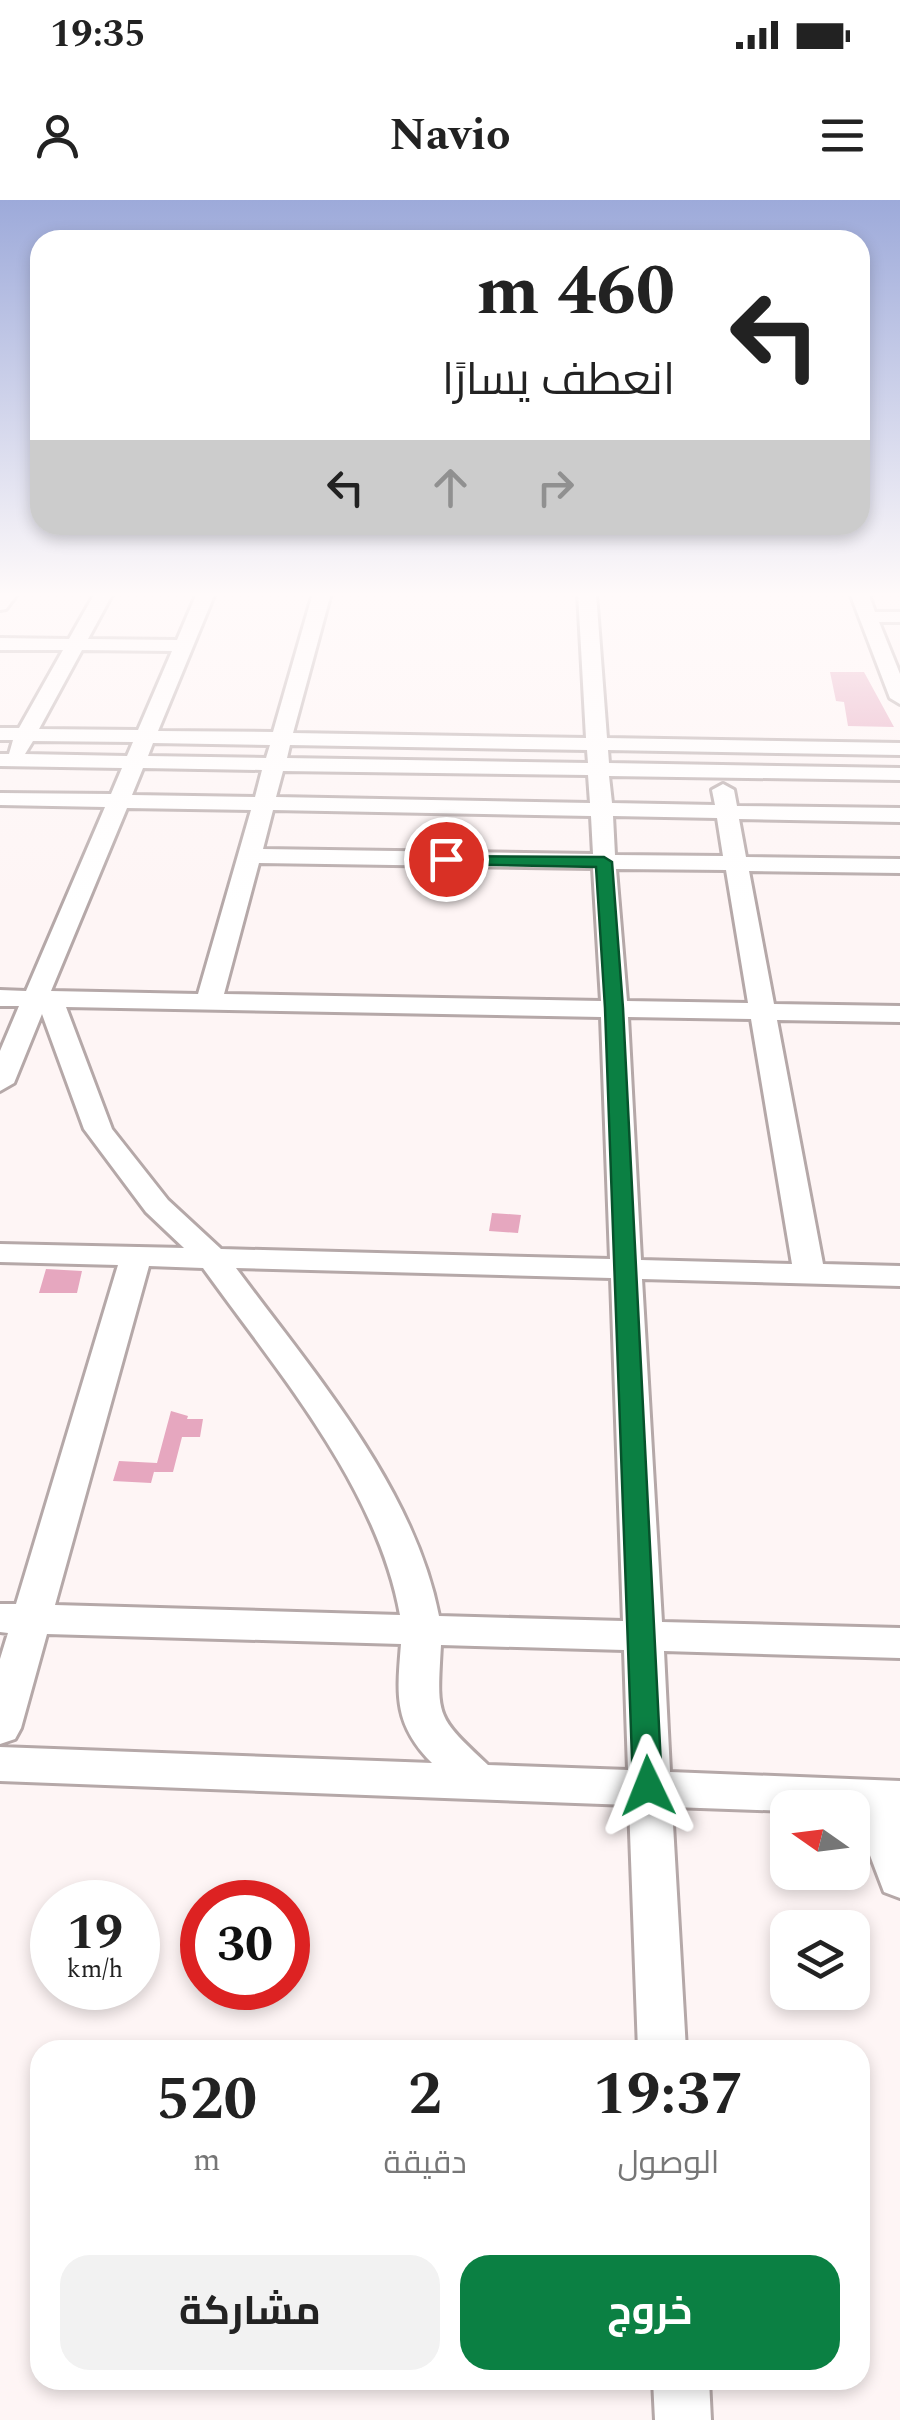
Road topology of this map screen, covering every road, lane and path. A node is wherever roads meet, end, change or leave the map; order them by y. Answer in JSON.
{"nodes":[{"id":1,"x":47,"y":697,"type":"edge"},
{"id":2,"x":161,"y":697,"type":"edge"},
{"id":3,"x":293,"y":697,"type":"edge"},
{"id":4,"x":593,"y":697,"type":"edge"},
{"id":5,"x":0,"y":734,"type":"edge"},
{"id":6,"x":26,"y":735,"type":"junction"},
{"id":7,"x":145,"y":735,"type":"junction"},
{"id":8,"x":282,"y":738,"type":"junction"},
{"id":9,"x":900,"y":749,"type":"edge"},
{"id":10,"x":597,"y":756,"type":"junction"},
{"id":11,"x":717,"y":758,"type":"junction"},
{"id":12,"x":6,"y":760,"type":"edge"},
{"id":13,"x":134,"y":762,"type":"junction"},
{"id":14,"x":275,"y":764,"type":"junction"},
{"id":15,"x":900,"y":774,"type":"edge"},
{"id":16,"x":0,"y":782,"type":"edge"},
{"id":17,"x":0,"y":799,"type":"edge"},
{"id":18,"x":118,"y":800,"type":"junction"},
{"id":19,"x":264,"y":803,"type":"junction"},
{"id":20,"x":600,"y":809,"type":"junction"},
{"id":21,"x":728,"y":812,"type":"junction"},
{"id":22,"x":900,"y":815,"type":"edge"},
{"id":23,"x":249,"y":856,"type":"junction"},
{"id":24,"x":604,"y":862,"type":"junction"},
{"id":25,"x":738,"y":864,"type":"junction"},
{"id":26,"x":900,"y":866,"type":"edge"},
{"id":27,"x":0,"y":998,"type":"edge"},
{"id":28,"x":42,"y":999,"type":"junction"},
{"id":29,"x":208,"y":1002,"type":"junction"},
{"id":30,"x":614,"y":1008,"type":"junction"},
{"id":31,"x":762,"y":1011,"type":"junction"},
{"id":32,"x":900,"y":1014,"type":"edge"},
{"id":33,"x":5,"y":1057,"type":"edge"},
{"id":34,"x":0,"y":1084,"type":"edge"},
{"id":35,"x":0,"y":1253,"type":"edge"},
{"id":36,"x":136,"y":1256,"type":"junction"},
{"id":37,"x":212,"y":1258,"type":"junction"},
{"id":38,"x":626,"y":1268,"type":"junction"},
{"id":39,"x":809,"y":1273,"type":"junction"},
{"id":40,"x":900,"y":1276,"type":"edge"},
{"id":41,"x":15,"y":1619,"type":"edge"},
{"id":42,"x":422,"y":1627,"type":"junction"},
{"id":43,"x":641,"y":1633,"type":"junction"},
{"id":44,"x":900,"y":1643,"type":"edge"},
{"id":45,"x":0,"y":1728,"type":"edge"},
{"id":46,"x":0,"y":1764,"type":"edge"},
{"id":47,"x":476,"y":1780,"type":"junction"},
{"id":48,"x":648,"y":1786,"type":"junction"},
{"id":49,"x":886,"y":1797,"type":"edge"},
{"id":50,"x":900,"y":1879,"type":"edge"},
{"id":51,"x":661,"y":2040,"type":"edge"},
{"id":52,"x":682,"y":2390,"type":"edge"},
{"id":53,"x":683,"y":2420,"type":"edge"}],
"edges":[{"from":1,"to":6,"type":"street"},
{"from":2,"to":7,"type":"street"},
{"from":3,"to":8,"type":"street"},
{"from":4,"to":10,"type":"street"},
{"from":5,"to":6,"type":"street"},
{"from":6,"to":7,"type":"street"},
{"from":6,"to":12,"type":"street"},
{"from":7,"to":8,"type":"street"},
{"from":7,"to":13,"type":"street"},
{"from":8,"to":10,"type":"street"},
{"from":8,"to":14,"type":"street"},
{"from":9,"to":11,"type":"street"},
{"from":10,"to":11,"type":"street"},
{"from":10,"to":14,"type":"street"},
{"from":10,"to":20,"type":"street"},
{"from":11,"to":15,"type":"street"},
{"from":11,"to":21,"type":"street"},
{"from":12,"to":13,"type":"street"},
{"from":12,"to":16,"type":"street"},
{"from":13,"to":14,"type":"street"},
{"from":13,"to":18,"type":"street"},
{"from":14,"to":19,"type":"street"},
{"from":17,"to":18,"type":"street"},
{"from":18,"to":19,"type":"street"},
{"from":18,"to":28,"type":"street"},
{"from":19,"to":20,"type":"street"},
{"from":19,"to":23,"type":"street"},
{"from":20,"to":21,"type":"street"},
{"from":20,"to":24,"type":"street"},
{"from":21,"to":22,"type":"street"},
{"from":21,"to":25,"type":"street"},
{"from":23,"to":24,"type":"street"},
{"from":23,"to":29,"type":"street"},
{"from":24,"to":25,"type":"street"},
{"from":24,"to":30,"type":"street"},
{"from":25,"to":26,"type":"street"},
{"from":25,"to":31,"type":"street"},
{"from":27,"to":28,"type":"street"},
{"from":28,"to":29,"type":"street"},
{"from":28,"to":33,"type":"street"},
{"from":28,"to":37,"type":"street"},
{"from":29,"to":30,"type":"street"},
{"from":30,"to":31,"type":"street"},
{"from":30,"to":38,"type":"street"},
{"from":31,"to":32,"type":"street"},
{"from":31,"to":39,"type":"street"},
{"from":33,"to":34,"type":"street"},
{"from":35,"to":36,"type":"street"},
{"from":36,"to":37,"type":"street"},
{"from":36,"to":41,"type":"street"},
{"from":37,"to":38,"type":"street"},
{"from":37,"to":42,"type":"street"},
{"from":38,"to":39,"type":"street"},
{"from":38,"to":43,"type":"street"},
{"from":39,"to":40,"type":"street"},
{"from":41,"to":42,"type":"street"},
{"from":41,"to":45,"type":"street"},
{"from":42,"to":43,"type":"street"},
{"from":42,"to":47,"type":"street"},
{"from":43,"to":44,"type":"street"},
{"from":43,"to":48,"type":"street"},
{"from":46,"to":47,"type":"street"},
{"from":47,"to":48,"type":"street"},
{"from":48,"to":49,"type":"street"},
{"from":48,"to":51,"type":"street"},
{"from":49,"to":50,"type":"street"},
{"from":52,"to":53,"type":"street"}]}
